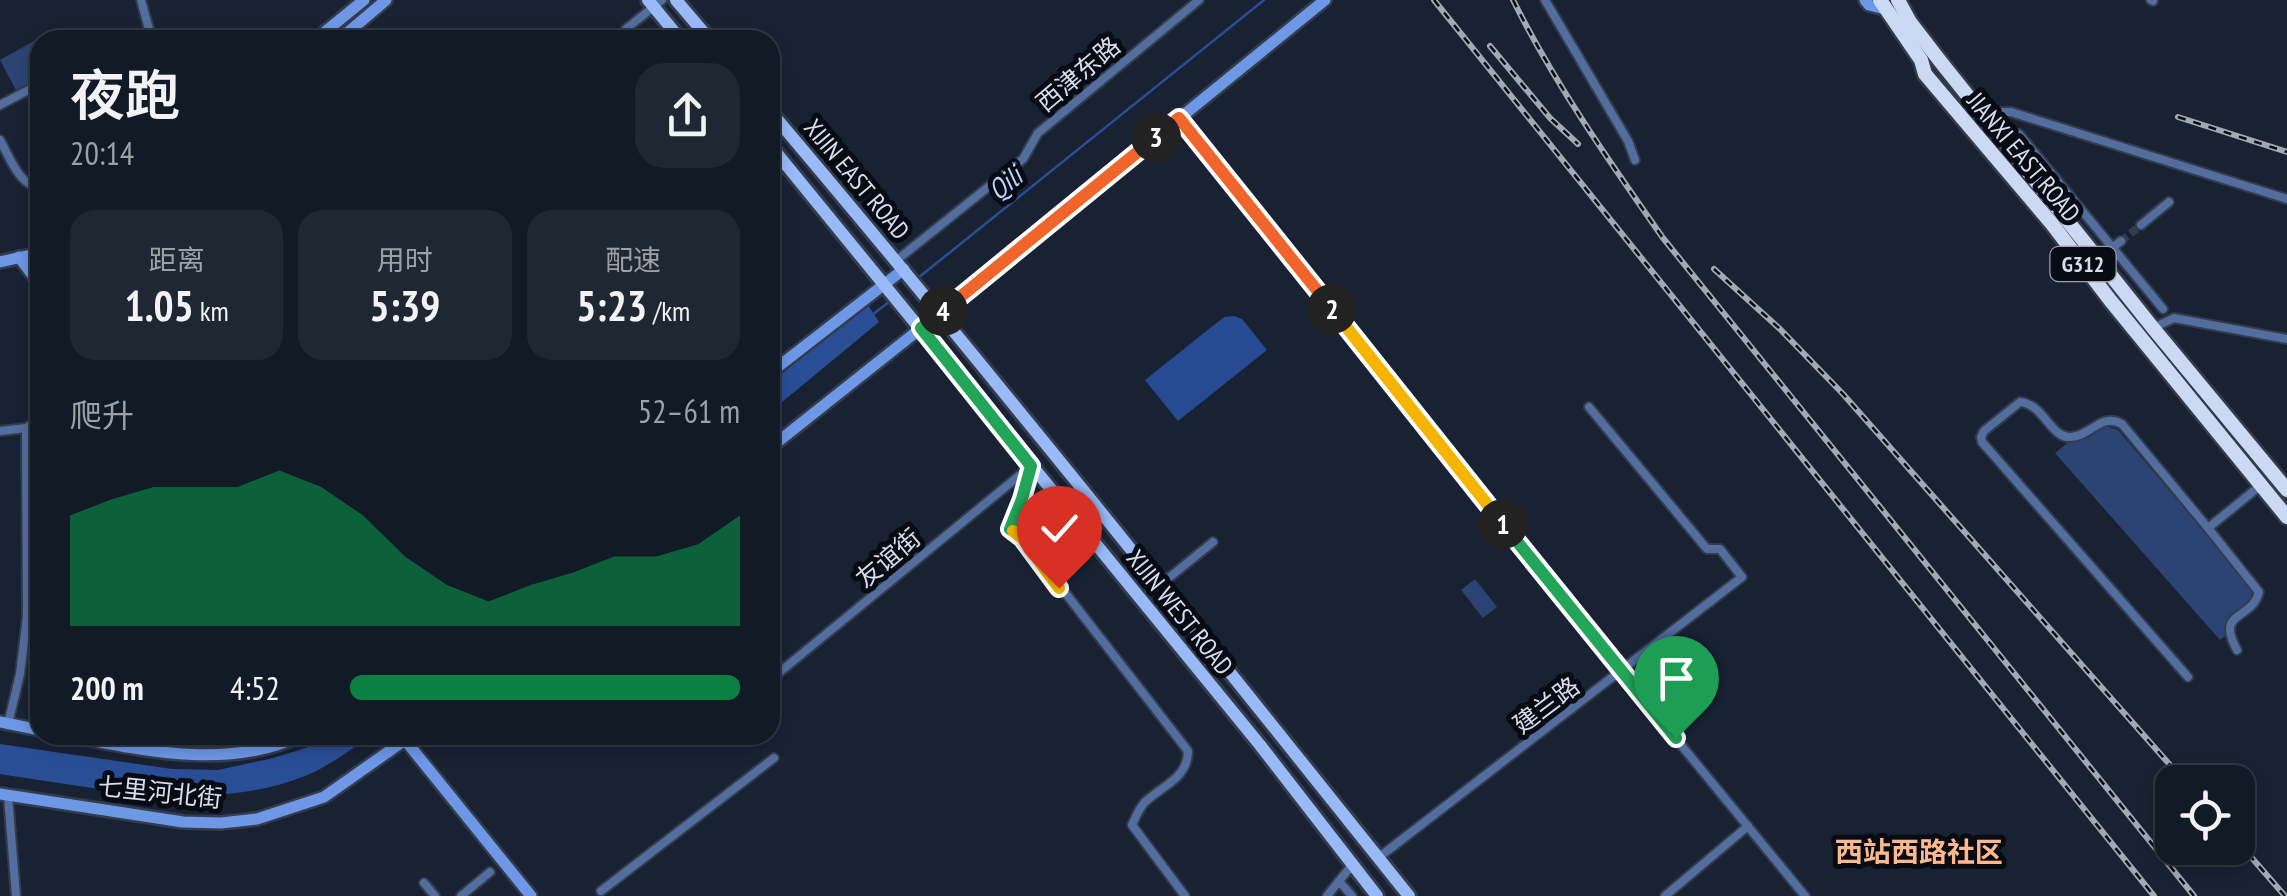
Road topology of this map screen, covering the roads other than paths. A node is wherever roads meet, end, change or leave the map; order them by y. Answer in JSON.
{"nodes":[{"id":1,"x":141,"y":0,"type":"edge"},
{"id":2,"x":364,"y":0,"type":"edge"},
{"id":3,"x":386,"y":0,"type":"edge"},
{"id":4,"x":676,"y":0,"type":"edge"},
{"id":5,"x":1199,"y":0,"type":"edge"},
{"id":6,"x":1325,"y":0,"type":"edge"},
{"id":7,"x":1545,"y":0,"type":"edge"},
{"id":8,"x":1865,"y":0,"type":"edge"},
{"id":9,"x":654,"y":2,"type":"edge"},
{"id":10,"x":1887,"y":3,"type":"edge"},
{"id":11,"x":626,"y":29,"type":"dead end"},
{"id":12,"x":149,"y":30,"type":"edge"},
{"id":13,"x":327,"y":30,"type":"edge"},
{"id":14,"x":351,"y":30,"type":"edge"},
{"id":15,"x":674,"y":30,"type":"edge"},
{"id":16,"x":702,"y":30,"type":"edge"},
{"id":17,"x":30,"y":90,"type":"edge"},
{"id":18,"x":0,"y":106,"type":"edge"},
{"id":19,"x":1980,"y":112,"type":"junction"},
{"id":20,"x":1179,"y":118,"type":"junction"},
{"id":21,"x":780,"y":123,"type":"edge"},
{"id":22,"x":2019,"y":134,"type":"dead end"},
{"id":23,"x":0,"y":140,"type":"edge"},
{"id":24,"x":780,"y":157,"type":"edge"},
{"id":25,"x":1635,"y":160,"type":"dead end"},
{"id":26,"x":30,"y":186,"type":"edge"},
{"id":27,"x":2287,"y":199,"type":"edge"},
{"id":28,"x":2169,"y":202,"type":"dead end"},
{"id":29,"x":2141,"y":224,"type":"tunnel mouth"},
{"id":30,"x":2117,"y":244,"type":"junction"},
{"id":31,"x":30,"y":251,"type":"edge"},
{"id":32,"x":30,"y":255,"type":"edge"},
{"id":33,"x":19,"y":257,"type":"junction"},
{"id":34,"x":2098,"y":259,"type":"junction"},
{"id":35,"x":0,"y":262,"type":"edge"},
{"id":36,"x":903,"y":268,"type":"junction"},
{"id":37,"x":30,"y":272,"type":"edge"},
{"id":38,"x":888,"y":287,"type":"junction"},
{"id":39,"x":928,"y":298,"type":"joint"},
{"id":40,"x":2163,"y":309,"type":"dead end"},
{"id":41,"x":909,"y":313,"type":"joint"},
{"id":42,"x":940,"y":314,"type":"junction"},
{"id":43,"x":921,"y":328,"type":"junction"},
{"id":44,"x":2154,"y":328,"type":"junction"},
{"id":45,"x":2287,"y":338,"type":"edge"},
{"id":46,"x":780,"y":366,"type":"edge"},
{"id":47,"x":1589,"y":407,"type":"dead end"},
{"id":48,"x":30,"y":425,"type":"edge"},
{"id":49,"x":26,"y":428,"type":"junction"},
{"id":50,"x":0,"y":431,"type":"edge"},
{"id":51,"x":780,"y":440,"type":"edge"},
{"id":52,"x":1059,"y":458,"type":"junction"},
{"id":53,"x":1035,"y":470,"type":"junction"},
{"id":54,"x":2261,"y":485,"type":"junction"},
{"id":55,"x":2287,"y":490,"type":"edge"},
{"id":56,"x":2287,"y":517,"type":"edge"},
{"id":57,"x":2208,"y":528,"type":"junction"},
{"id":58,"x":1213,"y":542,"type":"dead end"},
{"id":59,"x":1160,"y":585,"type":"junction"},
{"id":60,"x":2238,"y":650,"type":"dead end"},
{"id":61,"x":780,"y":672,"type":"edge"},
{"id":62,"x":1622,"y":672,"type":"junction"},
{"id":63,"x":2188,"y":677,"type":"dead end"},
{"id":64,"x":4,"y":723,"type":"edge"},
{"id":65,"x":30,"y":728,"type":"edge"},
{"id":66,"x":116,"y":745,"type":"edge"},
{"id":67,"x":269,"y":745,"type":"edge"},
{"id":68,"x":395,"y":745,"type":"edge"},
{"id":69,"x":412,"y":745,"type":"edge"},
{"id":70,"x":774,"y":758,"type":"dead end"},
{"id":71,"x":4,"y":795,"type":"edge"},
{"id":72,"x":1748,"y":826,"type":"junction"},
{"id":73,"x":1378,"y":858,"type":"junction"},
{"id":74,"x":1352,"y":865,"type":"junction"},
{"id":75,"x":490,"y":872,"type":"dead end"},
{"id":76,"x":1340,"y":881,"type":"junction"},
{"id":77,"x":424,"y":883,"type":"dead end"},
{"id":78,"x":601,"y":891,"type":"dead end"},
{"id":79,"x":16,"y":896,"type":"edge"},
{"id":80,"x":435,"y":896,"type":"edge"},
{"id":81,"x":461,"y":896,"type":"edge"},
{"id":82,"x":531,"y":896,"type":"edge"},
{"id":83,"x":1185,"y":896,"type":"edge"},
{"id":84,"x":1327,"y":896,"type":"edge"},
{"id":85,"x":1352,"y":896,"type":"edge"},
{"id":86,"x":1377,"y":896,"type":"edge"},
{"id":87,"x":1409,"y":896,"type":"edge"},
{"id":88,"x":1665,"y":896,"type":"edge"},
{"id":89,"x":1805,"y":896,"type":"edge"}],
"edges":[{"from":1,"to":12,"type":"street"},
{"from":2,"to":13,"type":"street"},
{"from":3,"to":14,"type":"street"},
{"from":4,"to":16,"type":"main road"},
{"from":5,"to":36,"type":"street","name":"西津东路"},
{"from":6,"to":20,"type":"street"},
{"from":7,"to":25,"type":"street"},
{"from":8,"to":10,"type":"street"},
{"from":9,"to":11,"type":"street"},
{"from":9,"to":15,"type":"main road"},
{"from":10,"to":19,"type":"highway","name":"JIANXI EAST ROAD","number":"G312"},
{"from":10,"to":54,"type":"highway","name":"JIANXI EAST ROAD","number":"G312"},
{"from":17,"to":18,"type":"street"},
{"from":19,"to":27,"type":"street"},
{"from":19,"to":34,"type":"highway","name":"JIANXI EAST ROAD","number":"G312"},
{"from":20,"to":42,"type":"street"},
{"from":20,"to":62,"type":"street"},
{"from":21,"to":36,"type":"main road","name":"XIJIN EAST ROAD"},
{"from":22,"to":30,"type":"street"},
{"from":23,"to":26,"type":"street"},
{"from":24,"to":38,"type":"main road","name":"XIJIN EAST ROAD"},
{"from":28,"to":29,"type":"street"},
{"from":30,"to":34,"type":"street"},
{"from":30,"to":40,"type":"street"},
{"from":31,"to":33,"type":"street"},
{"from":32,"to":33,"type":"street"},
{"from":33,"to":35,"type":"street"},
{"from":33,"to":37,"type":"street"},
{"from":34,"to":44,"type":"highway","name":"JIANXI EAST ROAD","number":"G312"},
{"from":36,"to":38,"type":"street"},
{"from":36,"to":39,"type":"main road","name":"XIJIN EAST ROAD"},
{"from":38,"to":41,"type":"main road","name":"XIJIN EAST ROAD"},
{"from":38,"to":46,"type":"street"},
{"from":39,"to":42,"type":"main road","name":"XIJIN WEST ROAD"},
{"from":41,"to":43,"type":"main road","name":"XIJIN WEST ROAD"},
{"from":42,"to":43,"type":"street"},
{"from":42,"to":52,"type":"main road","name":"XIJIN WEST ROAD"},
{"from":43,"to":51,"type":"street"},
{"from":43,"to":53,"type":"main road","name":"XIJIN WEST ROAD"},
{"from":44,"to":45,"type":"street"},
{"from":44,"to":55,"type":"highway","name":"JIANXI EAST ROAD","number":"G312"},
{"from":47,"to":62,"type":"street","name":"建兰路"},
{"from":48,"to":49,"type":"street"},
{"from":49,"to":50,"type":"street"},
{"from":49,"to":64,"type":"street"},
{"from":52,"to":53,"type":"main road"},
{"from":52,"to":59,"type":"main road","name":"XIJIN WEST ROAD"},
{"from":53,"to":61,"type":"street","name":"友谊街"},
{"from":53,"to":74,"type":"main road","name":"XIJIN WEST ROAD"},
{"from":53,"to":83,"type":"street"},
{"from":54,"to":56,"type":"highway","name":"JIANXI EAST ROAD","number":"G312"},
{"from":54,"to":57,"type":"street"},
{"from":57,"to":60,"type":"street"},
{"from":57,"to":63,"type":"street"},
{"from":58,"to":59,"type":"street"},
{"from":59,"to":73,"type":"main road","name":"XIJIN WEST ROAD"},
{"from":62,"to":72,"type":"street"},
{"from":62,"to":73,"type":"street","name":"建兰路"},
{"from":64,"to":65,"type":"street"},
{"from":66,"to":67,"type":"street","name":"七里河北街"},
{"from":68,"to":71,"type":"street","name":"七里河北街"},
{"from":69,"to":82,"type":"street"},
{"from":70,"to":78,"type":"street"},
{"from":71,"to":79,"type":"street"},
{"from":72,"to":88,"type":"street"},
{"from":72,"to":89,"type":"street"},
{"from":73,"to":87,"type":"main road","name":"XIJIN WEST ROAD"},
{"from":74,"to":76,"type":"street"},
{"from":74,"to":86,"type":"main road","name":"XIJIN WEST ROAD"},
{"from":75,"to":81,"type":"street"},
{"from":76,"to":84,"type":"street"},
{"from":76,"to":85,"type":"street"},
{"from":77,"to":80,"type":"street"}]}
